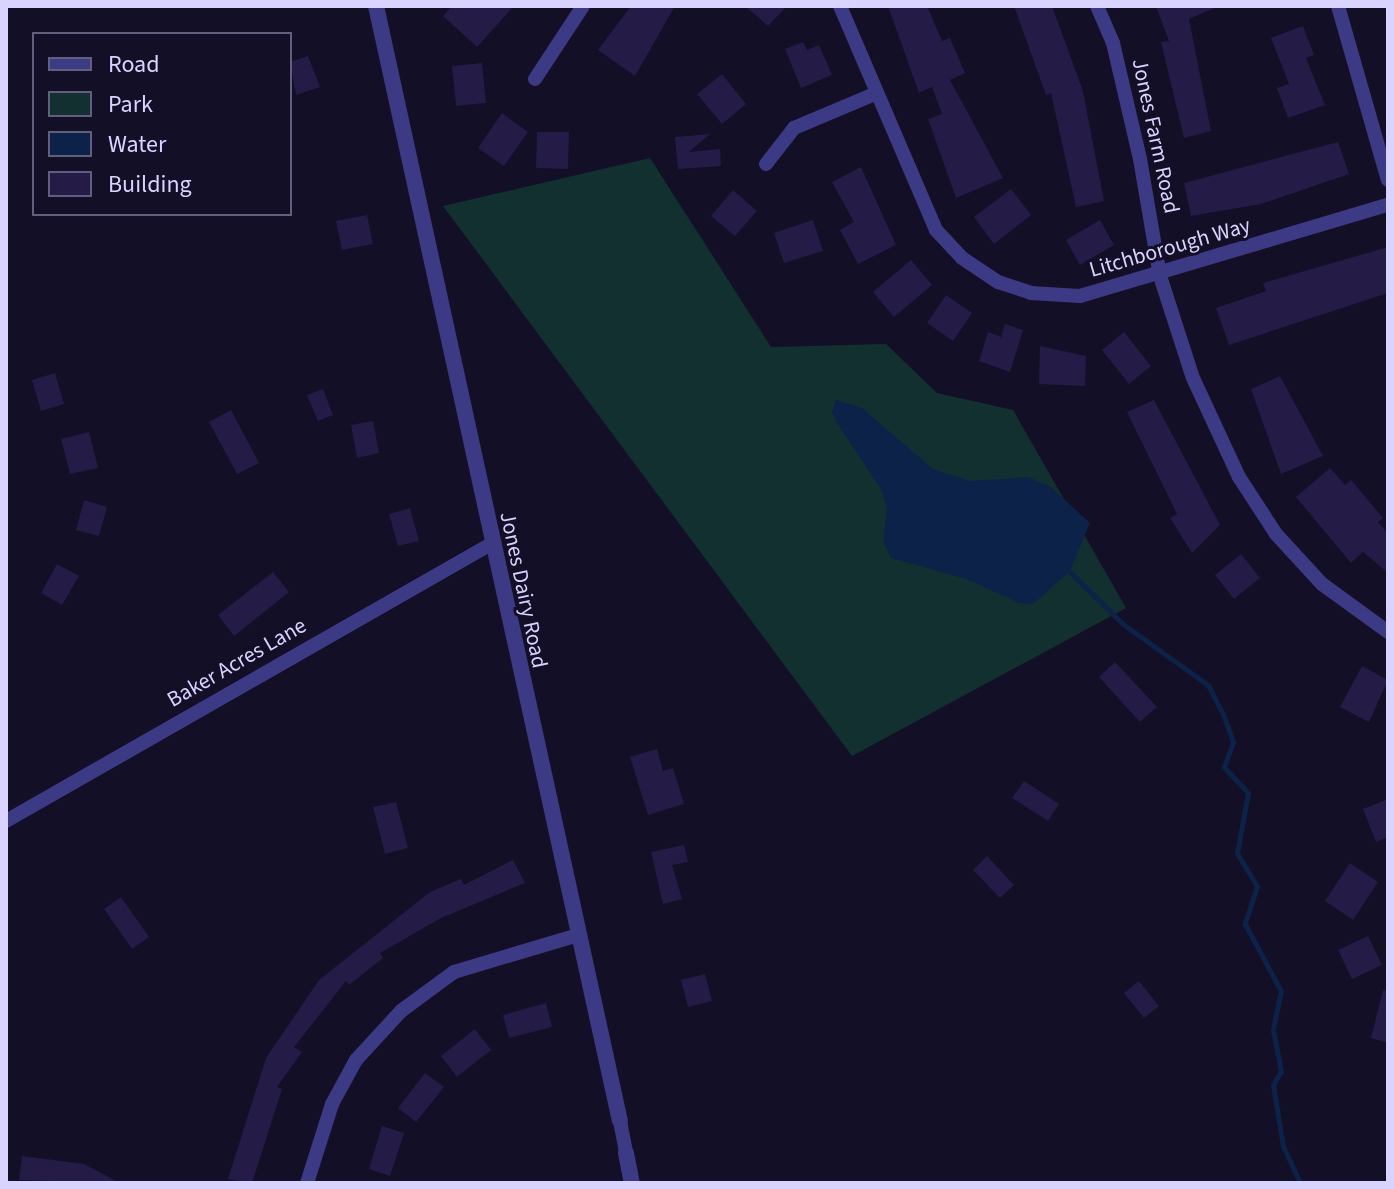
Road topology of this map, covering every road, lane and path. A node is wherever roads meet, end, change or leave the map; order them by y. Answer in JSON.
{"nodes":[{"id":1,"x":376,"y":6,"type":"edge"},
{"id":2,"x":583,"y":6,"type":"edge"},
{"id":3,"x":840,"y":6,"type":"edge"},
{"id":4,"x":1097,"y":6,"type":"edge"},
{"id":5,"x":1338,"y":6,"type":"edge"},
{"id":6,"x":535,"y":79,"type":"dead end"},
{"id":7,"x":877,"y":93,"type":"junction"},
{"id":8,"x":766,"y":164,"type":"dead end"},
{"id":9,"x":1388,"y":180,"type":"edge"},
{"id":10,"x":1388,"y":205,"type":"edge"},
{"id":11,"x":1160,"y":276,"type":"junction"},
{"id":12,"x":491,"y":544,"type":"junction"},
{"id":13,"x":1388,"y":632,"type":"edge"},
{"id":14,"x":6,"y":821,"type":"edge"},
{"id":15,"x":575,"y":936,"type":"junction"},
{"id":16,"x":620,"y":1121,"type":"joint"},
{"id":17,"x":626,"y":1153,"type":"joint"},
{"id":18,"x":307,"y":1183,"type":"edge"},
{"id":19,"x":632,"y":1183,"type":"edge"}],
"edges":[{"from":1,"to":12,"type":"street","name":"Jones Dairy Road"},
{"from":2,"to":6,"type":"street"},
{"from":3,"to":7,"type":"street","name":"Litchborough Way"},
{"from":4,"to":11,"type":"street","name":"Jones Farm Road"},
{"from":5,"to":9,"type":"street"},
{"from":7,"to":8,"type":"street"},
{"from":7,"to":11,"type":"street","name":"Litchborough Way"},
{"from":10,"to":11,"type":"street","name":"Litchborough Way"},
{"from":11,"to":13,"type":"street","name":"Jones Farm Road"},
{"from":12,"to":14,"type":"street","name":"Baker Acres Lane"},
{"from":12,"to":15,"type":"street","name":"Jones Dairy Road"},
{"from":15,"to":16,"type":"street","name":"Jones Dairy Road"},
{"from":15,"to":18,"type":"street"},
{"from":16,"to":17,"type":"street","name":"Jones Dairy Road"},
{"from":17,"to":19,"type":"street","name":"Jones Dairy Road"}]}
